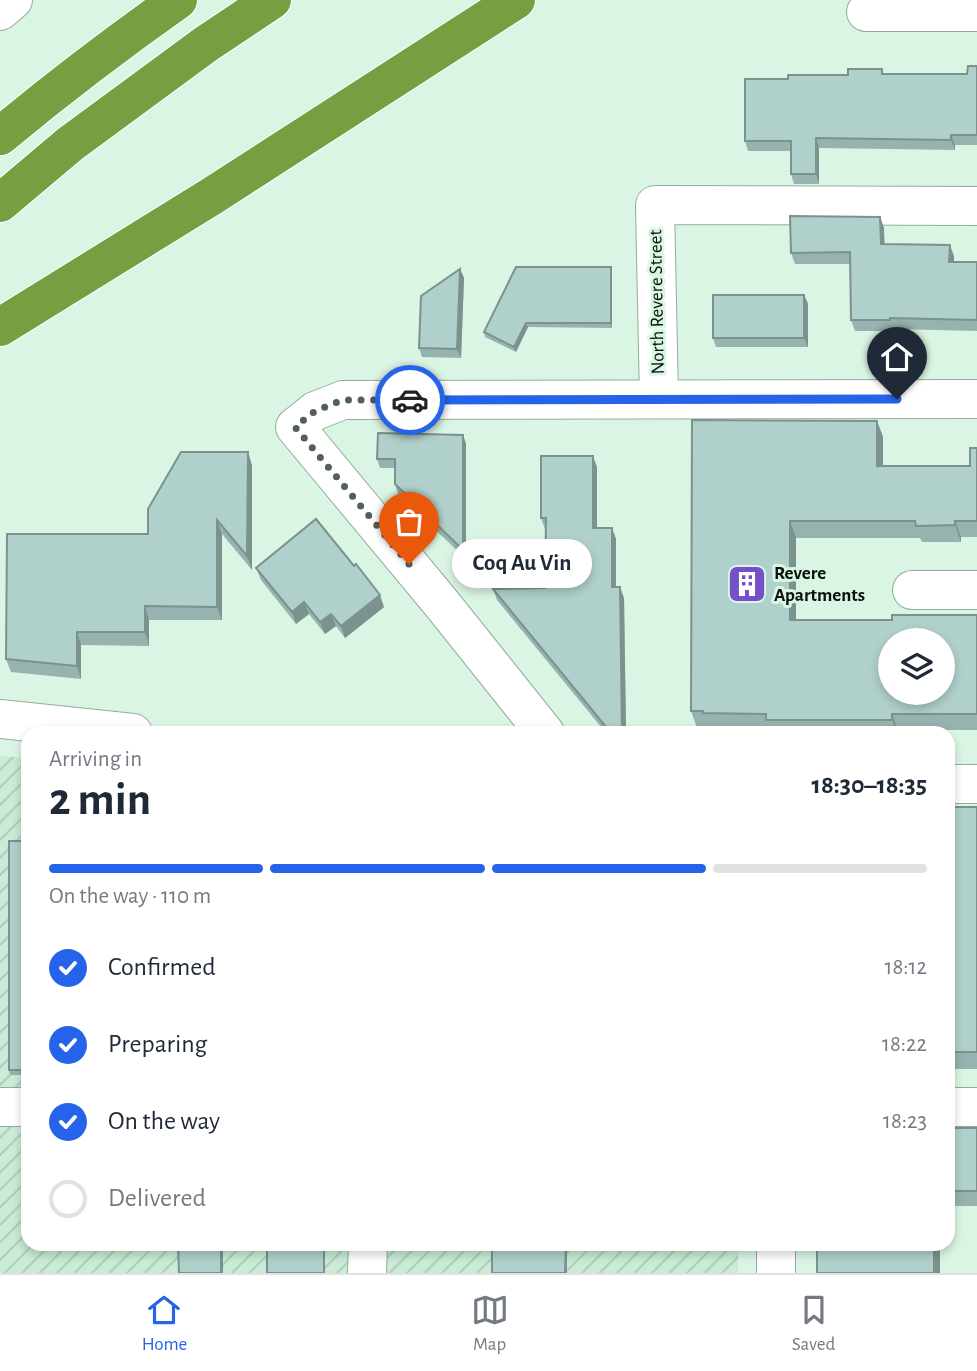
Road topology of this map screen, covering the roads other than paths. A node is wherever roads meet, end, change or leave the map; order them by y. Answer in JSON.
{"nodes":[{"id":1,"x":13,"y":0,"type":"edge"},
{"id":2,"x":178,"y":0,"type":"edge"},
{"id":3,"x":272,"y":0,"type":"edge"},
{"id":4,"x":516,"y":0,"type":"edge"},
{"id":5,"x":0,"y":11,"type":"edge"},
{"id":6,"x":866,"y":12,"type":"dead end"},
{"id":7,"x":977,"y":12,"type":"edge"},
{"id":8,"x":0,"y":136,"type":"edge"},
{"id":9,"x":0,"y":203,"type":"edge"},
{"id":10,"x":977,"y":205,"type":"edge"},
{"id":11,"x":0,"y":327,"type":"edge"},
{"id":12,"x":977,"y":399,"type":"edge"},
{"id":13,"x":659,"y":400,"type":"junction"},
{"id":14,"x":912,"y":590,"type":"dead end"},
{"id":15,"x":977,"y":590,"type":"edge"},
{"id":16,"x":0,"y":719,"type":"edge"},
{"id":17,"x":66,"y":726,"type":"edge"},
{"id":18,"x":539,"y":726,"type":"edge"},
{"id":19,"x":955,"y":784,"type":"edge"},
{"id":20,"x":977,"y":784,"type":"edge"},
{"id":21,"x":0,"y":1107,"type":"edge"},
{"id":22,"x":21,"y":1107,"type":"edge"},
{"id":23,"x":955,"y":1107,"type":"edge"},
{"id":24,"x":977,"y":1107,"type":"edge"},
{"id":25,"x":368,"y":1251,"type":"edge"},
{"id":26,"x":776,"y":1251,"type":"edge"},
{"id":27,"x":368,"y":1273,"type":"edge"},
{"id":28,"x":776,"y":1273,"type":"edge"}],
"edges":[{"from":1,"to":5,"type":"street"},
{"from":2,"to":8,"type":"highway"},
{"from":3,"to":9,"type":"highway"},
{"from":4,"to":11,"type":"highway"},
{"from":6,"to":7,"type":"street"},
{"from":10,"to":13,"type":"street","name":"North Revere Street"},
{"from":12,"to":13,"type":"street"},
{"from":13,"to":18,"type":"street"},
{"from":14,"to":15,"type":"street"},
{"from":16,"to":17,"type":"street"},
{"from":19,"to":20,"type":"street"},
{"from":21,"to":22,"type":"street"},
{"from":23,"to":24,"type":"street"},
{"from":25,"to":27,"type":"street"},
{"from":26,"to":28,"type":"street"}]}
